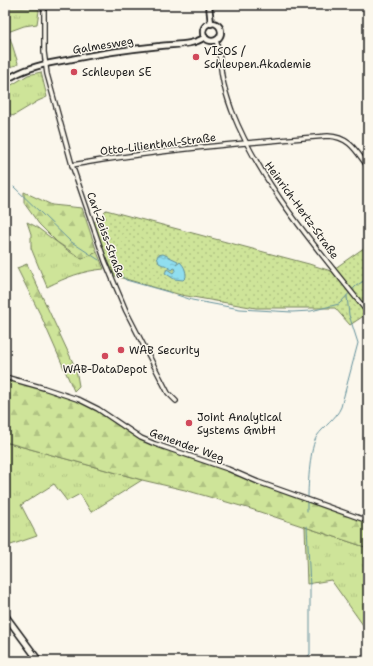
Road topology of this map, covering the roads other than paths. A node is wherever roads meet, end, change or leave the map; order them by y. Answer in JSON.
{"nodes":[{"id":1,"x":44,"y":5,"type":"edge"},
{"id":2,"x":209,"y":5,"type":"edge"},
{"id":3,"x":363,"y":5,"type":"edge"},
{"id":4,"x":368,"y":8,"type":"edge"},
{"id":5,"x":211,"y":24,"type":"junction"},
{"id":6,"x":205,"y":37,"type":"junction"},
{"id":7,"x":216,"y":40,"type":"junction"},
{"id":8,"x":45,"y":64,"type":"junction"},
{"id":9,"x":5,"y":81,"type":"edge"},
{"id":10,"x":246,"y":143,"type":"junction"},
{"id":11,"x":72,"y":166,"type":"junction"},
{"id":12,"x":368,"y":167,"type":"edge"},
{"id":13,"x":368,"y":314,"type":"edge"},
{"id":14,"x":5,"y":377,"type":"edge"},
{"id":15,"x":176,"y":401,"type":"dead end"},
{"id":16,"x":368,"y":521,"type":"edge"},
{"id":17,"x":5,"y":615,"type":"edge"},
{"id":18,"x":39,"y":661,"type":"edge"}],
"edges":[{"from":1,"to":8,"type":"street","name":"Carl-Zeiss-Straße"},
{"from":2,"to":5,"type":"street"},
{"from":3,"to":4,"type":"street"},
{"from":5,"to":6,"type":"street"},
{"from":5,"to":7,"type":"street"},
{"from":6,"to":7,"type":"street"},
{"from":6,"to":8,"type":"street","name":"Galmesweg"},
{"from":7,"to":10,"type":"street","name":"Heinrich-Hertz-Straße"},
{"from":8,"to":9,"type":"street","name":"Galmesweg"},
{"from":8,"to":11,"type":"street","name":"Carl-Zeiss-Straße"},
{"from":10,"to":11,"type":"street","name":"Otto-Lilienthal-Straße"},
{"from":10,"to":12,"type":"street","name":"Otto-Lilienthal-Straße"},
{"from":10,"to":13,"type":"street","name":"Heinrich-Hertz-Straße"},
{"from":11,"to":15,"type":"street","name":"Carl-Zeiss-Straße"},
{"from":14,"to":16,"type":"street","name":"Genender Weg"},
{"from":17,"to":18,"type":"main road"}]}
